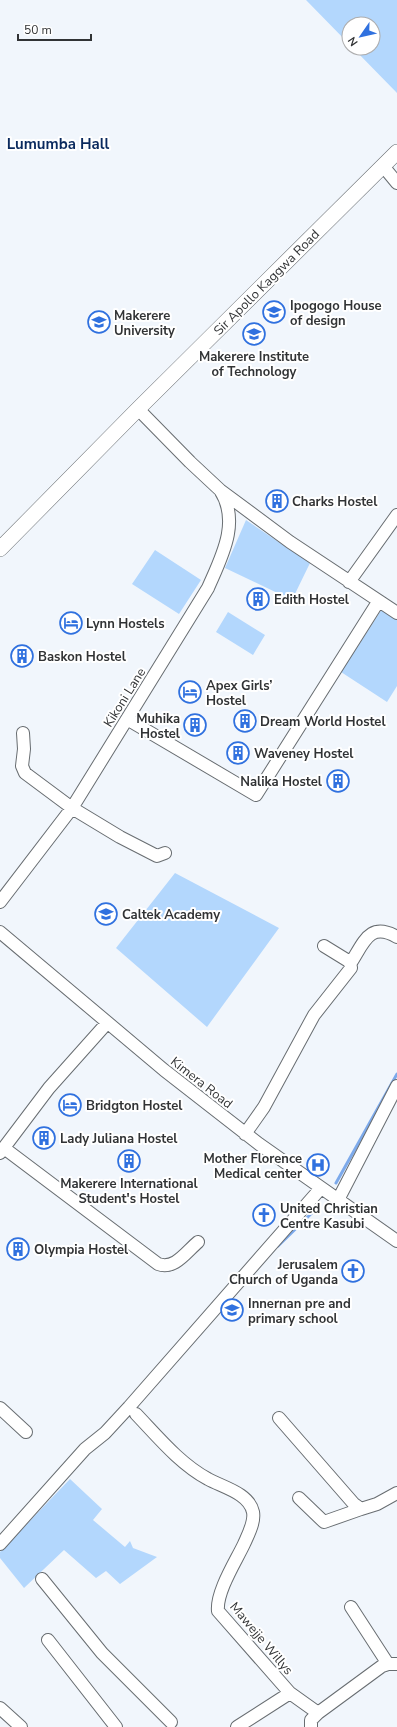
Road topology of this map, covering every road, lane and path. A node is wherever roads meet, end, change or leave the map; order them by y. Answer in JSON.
{"nodes":[{"id":1,"x":397,"y":152,"type":"edge"},
{"id":2,"x":383,"y":166,"type":"junction"},
{"id":3,"x":397,"y":183,"type":"edge"},
{"id":4,"x":138,"y":409,"type":"junction"},
{"id":5,"x":220,"y":490,"type":"junction"},
{"id":6,"x":397,"y":515,"type":"edge"},
{"id":7,"x":0,"y":549,"type":"edge"},
{"id":8,"x":349,"y":582,"type":"junction"},
{"id":9,"x":378,"y":602,"type":"junction"},
{"id":10,"x":397,"y":613,"type":"edge"},
{"id":11,"x":127,"y":719,"type":"junction"},
{"id":12,"x":23,"y":733,"type":"dead end"},
{"id":13,"x":72,"y":808,"type":"junction"},
{"id":14,"x":165,"y":853,"type":"dead end"},
{"id":15,"x":0,"y":902,"type":"edge"},
{"id":16,"x":0,"y":932,"type":"edge"},
{"id":17,"x":397,"y":937,"type":"edge"},
{"id":18,"x":324,"y":946,"type":"dead end"},
{"id":19,"x":350,"y":964,"type":"junction"},
{"id":20,"x":107,"y":1023,"type":"junction"},
{"id":21,"x":397,"y":1086,"type":"edge"},
{"id":22,"x":245,"y":1134,"type":"junction"},
{"id":23,"x":2,"y":1150,"type":"edge"},
{"id":24,"x":321,"y":1188,"type":"junction"},
{"id":25,"x":338,"y":1200,"type":"junction"},
{"id":26,"x":397,"y":1241,"type":"edge"},
{"id":27,"x":198,"y":1242,"type":"dead end"},
{"id":28,"x":0,"y":1408,"type":"edge"},
{"id":29,"x":136,"y":1414,"type":"dead end"},
{"id":30,"x":279,"y":1418,"type":"dead end"},
{"id":31,"x":26,"y":1432,"type":"dead end"},
{"id":32,"x":397,"y":1493,"type":"edge"},
{"id":33,"x":299,"y":1498,"type":"dead end"},
{"id":34,"x":360,"y":1509,"type":"junction"},
{"id":35,"x":0,"y":1544,"type":"edge"},
{"id":36,"x":42,"y":1579,"type":"dead end"},
{"id":37,"x":351,"y":1607,"type":"dead end"},
{"id":38,"x":48,"y":1640,"type":"dead end"},
{"id":39,"x":392,"y":1664,"type":"edge"},
{"id":40,"x":290,"y":1693,"type":"junction"},
{"id":41,"x":0,"y":1708,"type":"edge"},
{"id":42,"x":318,"y":1713,"type":"junction"},
{"id":43,"x":171,"y":1725,"type":"edge"},
{"id":44,"x":21,"y":1727,"type":"edge"},
{"id":45,"x":116,"y":1727,"type":"edge"},
{"id":46,"x":237,"y":1727,"type":"edge"},
{"id":47,"x":311,"y":1727,"type":"edge"}],
"edges":[{"from":1,"to":2,"type":"main road","name":"Sir Apollo Kaggwa Road"},
{"from":2,"to":3,"type":"street"},
{"from":2,"to":4,"type":"main road","name":"Sir Apollo Kaggwa Road"},
{"from":4,"to":5,"type":"street"},
{"from":4,"to":7,"type":"main road","name":"Sir Apollo Kaggwa Road"},
{"from":5,"to":8,"type":"street"},
{"from":5,"to":11,"type":"street","name":"Kikoni Lane"},
{"from":6,"to":8,"type":"street"},
{"from":8,"to":9,"type":"street"},
{"from":9,"to":10,"type":"street"},
{"from":9,"to":11,"type":"street"},
{"from":11,"to":13,"type":"street","name":"Kikoni Lane"},
{"from":12,"to":13,"type":"street"},
{"from":13,"to":14,"type":"street"},
{"from":13,"to":15,"type":"street","name":"Kikoni Lane"},
{"from":16,"to":20,"type":"street","name":"Kimera Road"},
{"from":17,"to":19,"type":"street"},
{"from":18,"to":19,"type":"street"},
{"from":19,"to":22,"type":"street"},
{"from":20,"to":22,"type":"street","name":"Kimera Road"},
{"from":20,"to":23,"type":"street"},
{"from":21,"to":25,"type":"street"},
{"from":22,"to":24,"type":"street","name":"Kimera Road"},
{"from":23,"to":27,"type":"street"},
{"from":24,"to":25,"type":"street","name":"Kimera Road"},
{"from":24,"to":35,"type":"street"},
{"from":25,"to":26,"type":"street","name":"Kimera Road"},
{"from":28,"to":31,"type":"street"},
{"from":29,"to":40,"type":"street","name":"Mawejje Willys"},
{"from":30,"to":34,"type":"street"},
{"from":32,"to":34,"type":"street"},
{"from":33,"to":34,"type":"street"},
{"from":36,"to":43,"type":"street"},
{"from":37,"to":39,"type":"street"},
{"from":38,"to":45,"type":"street"},
{"from":39,"to":42,"type":"street"},
{"from":40,"to":42,"type":"street","name":"Mawejje Willys"},
{"from":40,"to":46,"type":"street"},
{"from":41,"to":44,"type":"street"},
{"from":42,"to":47,"type":"street"}]}
